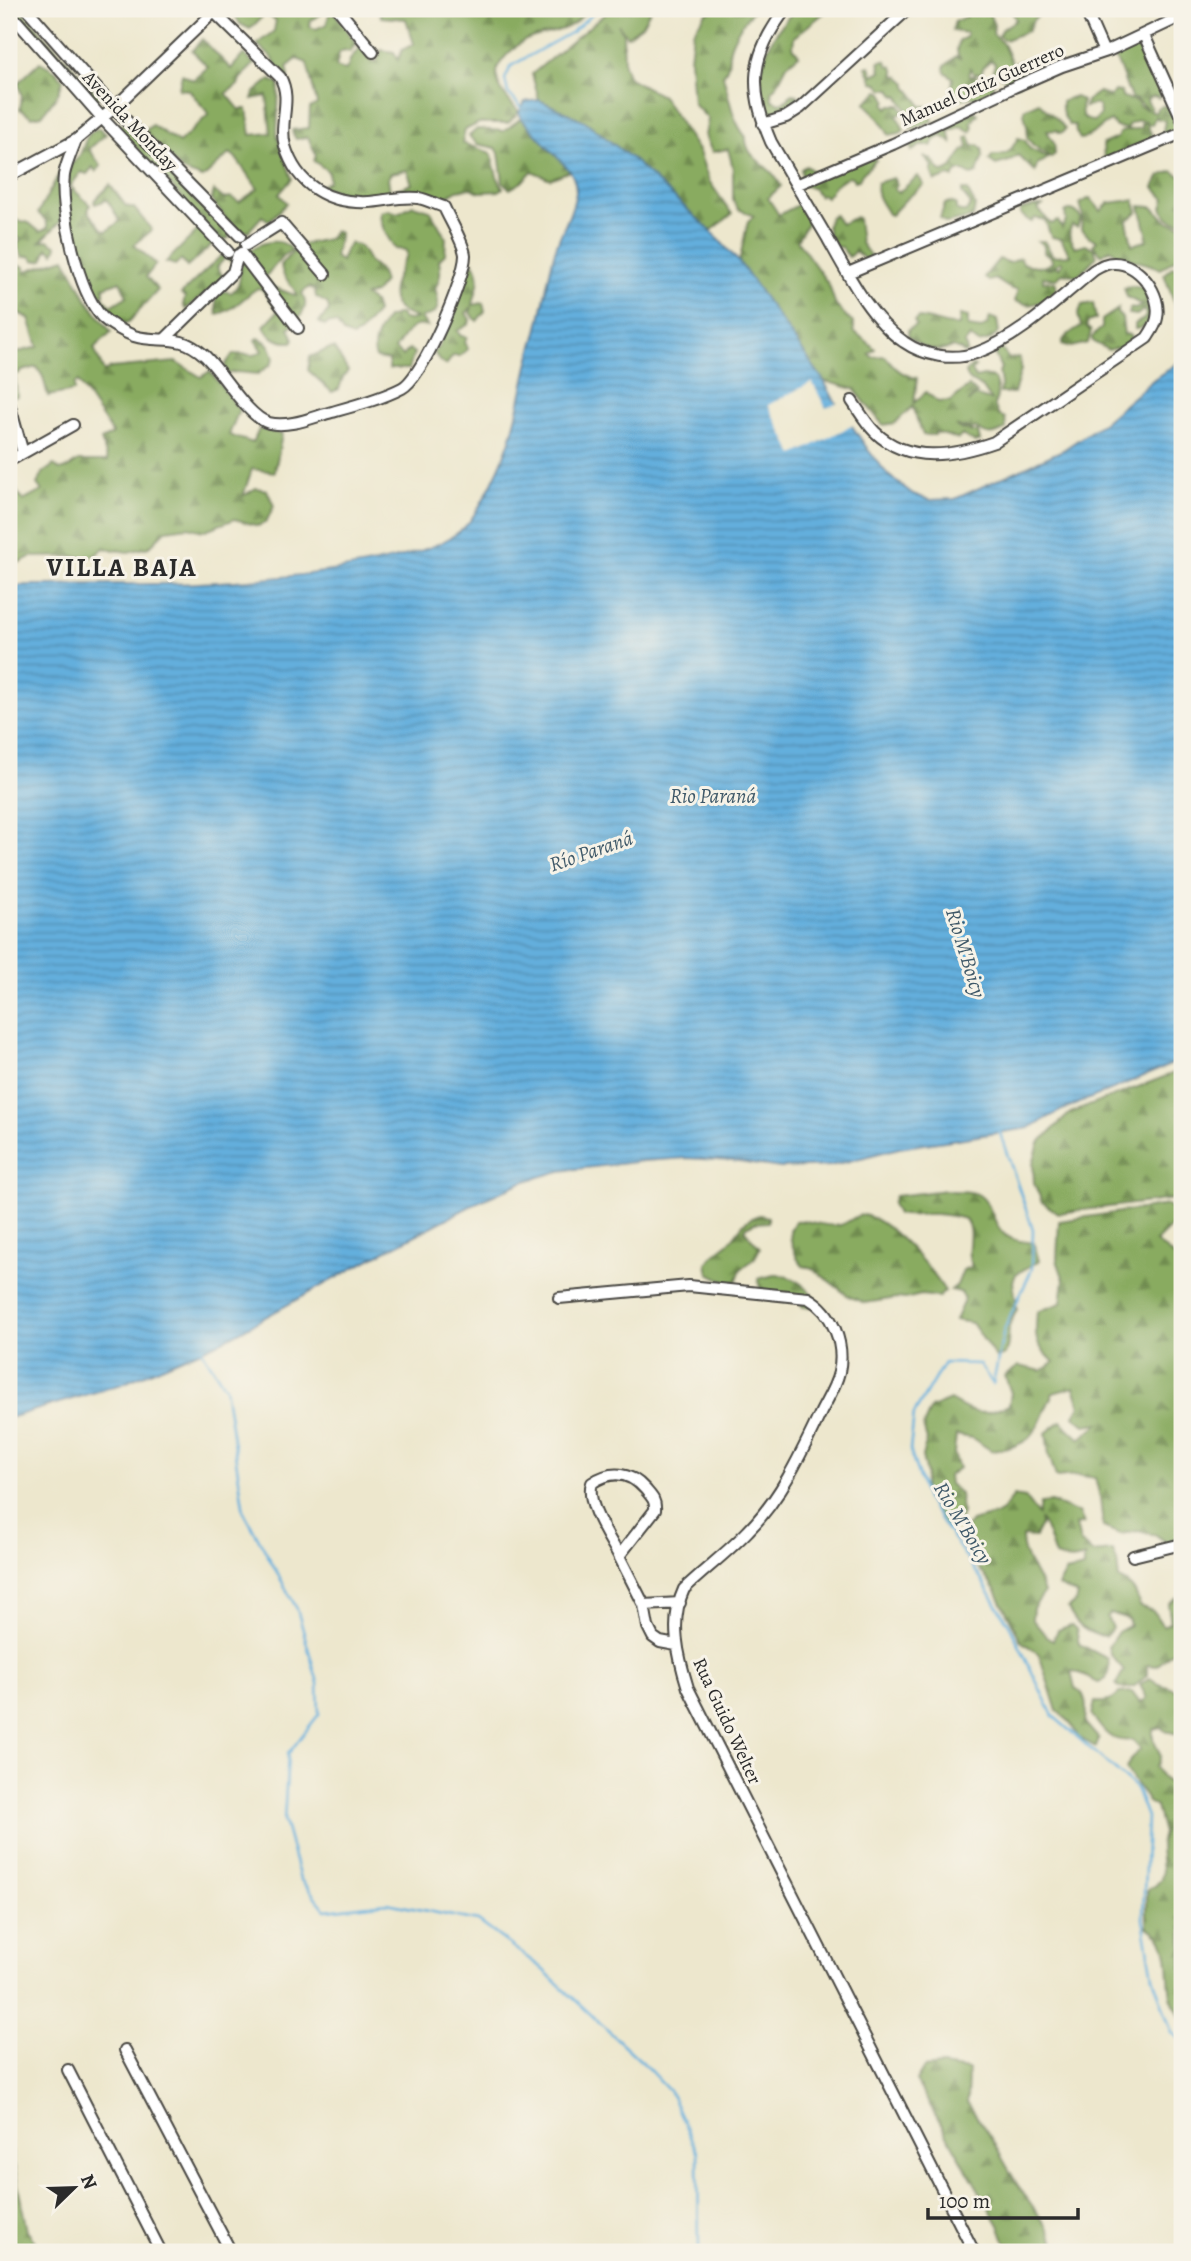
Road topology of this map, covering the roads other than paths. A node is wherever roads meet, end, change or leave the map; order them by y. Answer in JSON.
{"nodes":[{"id":1,"x":27,"y":9,"type":"edge"},
{"id":2,"x":338,"y":9,"type":"edge"},
{"id":3,"x":786,"y":9,"type":"edge"},
{"id":4,"x":908,"y":9,"type":"edge"},
{"id":5,"x":1085,"y":9,"type":"edge"},
{"id":6,"x":216,"y":10,"type":"edge"},
{"id":7,"x":9,"y":12,"type":"edge"},
{"id":8,"x":1182,"y":16,"type":"edge"},
{"id":9,"x":1144,"y":35,"type":"junction"},
{"id":10,"x":373,"y":52,"type":"dead end"},
{"id":11,"x":1104,"y":52,"type":"junction"},
{"id":12,"x":114,"y":108,"type":"junction"},
{"id":13,"x":102,"y":118,"type":"junction"},
{"id":14,"x":1182,"y":119,"type":"edge"},
{"id":15,"x":763,"y":124,"type":"junction"},
{"id":16,"x":1182,"y":133,"type":"edge"},
{"id":17,"x":76,"y":140,"type":"junction"},
{"id":18,"x":9,"y":176,"type":"edge"},
{"id":19,"x":796,"y":185,"type":"junction"},
{"id":20,"x":239,"y":248,"type":"junction"},
{"id":21,"x":848,"y":273,"type":"junction"},
{"id":22,"x":325,"y":274,"type":"dead end"},
{"id":23,"x":298,"y":328,"type":"dead end"},
{"id":24,"x":166,"y":338,"type":"junction"},
{"id":25,"x":852,"y":401,"type":"dead end"},
{"id":26,"x":9,"y":403,"type":"edge"},
{"id":27,"x":73,"y":425,"type":"dead end"},
{"id":28,"x":23,"y":453,"type":"junction"},
{"id":29,"x":9,"y":461,"type":"edge"},
{"id":30,"x":559,"y":1298,"type":"dead end"},
{"id":31,"x":1182,"y":1544,"type":"edge"},
{"id":32,"x":619,"y":1556,"type":"junction"},
{"id":33,"x":1133,"y":1556,"type":"dead end"},
{"id":34,"x":680,"y":1603,"type":"junction"},
{"id":35,"x":644,"y":1605,"type":"junction"},
{"id":36,"x":676,"y":1645,"type":"junction"},
{"id":37,"x":125,"y":2050,"type":"dead end"},
{"id":38,"x":68,"y":2070,"type":"dead end"},
{"id":39,"x":161,"y":2252,"type":"edge"},
{"id":40,"x":231,"y":2252,"type":"edge"},
{"id":41,"x":974,"y":2252,"type":"edge"}],
"edges":[{"from":1,"to":12,"type":"street","name":"Avenida Monday"},
{"from":2,"to":10,"type":"street"},
{"from":3,"to":15,"type":"street"},
{"from":4,"to":15,"type":"street"},
{"from":5,"to":11,"type":"street"},
{"from":6,"to":12,"type":"street"},
{"from":6,"to":24,"type":"street"},
{"from":7,"to":13,"type":"street","name":"Avenida Monday"},
{"from":8,"to":9,"type":"street","name":"Manuel Ortiz Guerrero"},
{"from":9,"to":11,"type":"street","name":"Manuel Ortiz Guerrero"},
{"from":9,"to":14,"type":"street"},
{"from":11,"to":19,"type":"street","name":"Manuel Ortiz Guerrero"},
{"from":12,"to":13,"type":"street"},
{"from":12,"to":20,"type":"street","name":"Avenida Monday"},
{"from":13,"to":17,"type":"street"},
{"from":13,"to":20,"type":"street","name":"Avenida Monday"},
{"from":15,"to":19,"type":"street"},
{"from":16,"to":21,"type":"street"},
{"from":17,"to":18,"type":"street"},
{"from":17,"to":24,"type":"street"},
{"from":19,"to":21,"type":"street"},
{"from":20,"to":22,"type":"street"},
{"from":20,"to":23,"type":"street"},
{"from":20,"to":24,"type":"street"},
{"from":21,"to":25,"type":"street"},
{"from":26,"to":28,"type":"street"},
{"from":27,"to":28,"type":"street"},
{"from":28,"to":29,"type":"street"},
{"from":30,"to":34,"type":"street","name":"Rua Guido Welter"},
{"from":31,"to":33,"type":"street"},
{"from":32,"to":32,"type":"street"},
{"from":32,"to":35,"type":"street"},
{"from":34,"to":35,"type":"street"},
{"from":34,"to":36,"type":"street","name":"Rua Guido Welter"},
{"from":35,"to":36,"type":"street"},
{"from":36,"to":41,"type":"street","name":"Rua Guido Welter"},
{"from":37,"to":40,"type":"street"},
{"from":38,"to":39,"type":"street"}]}
